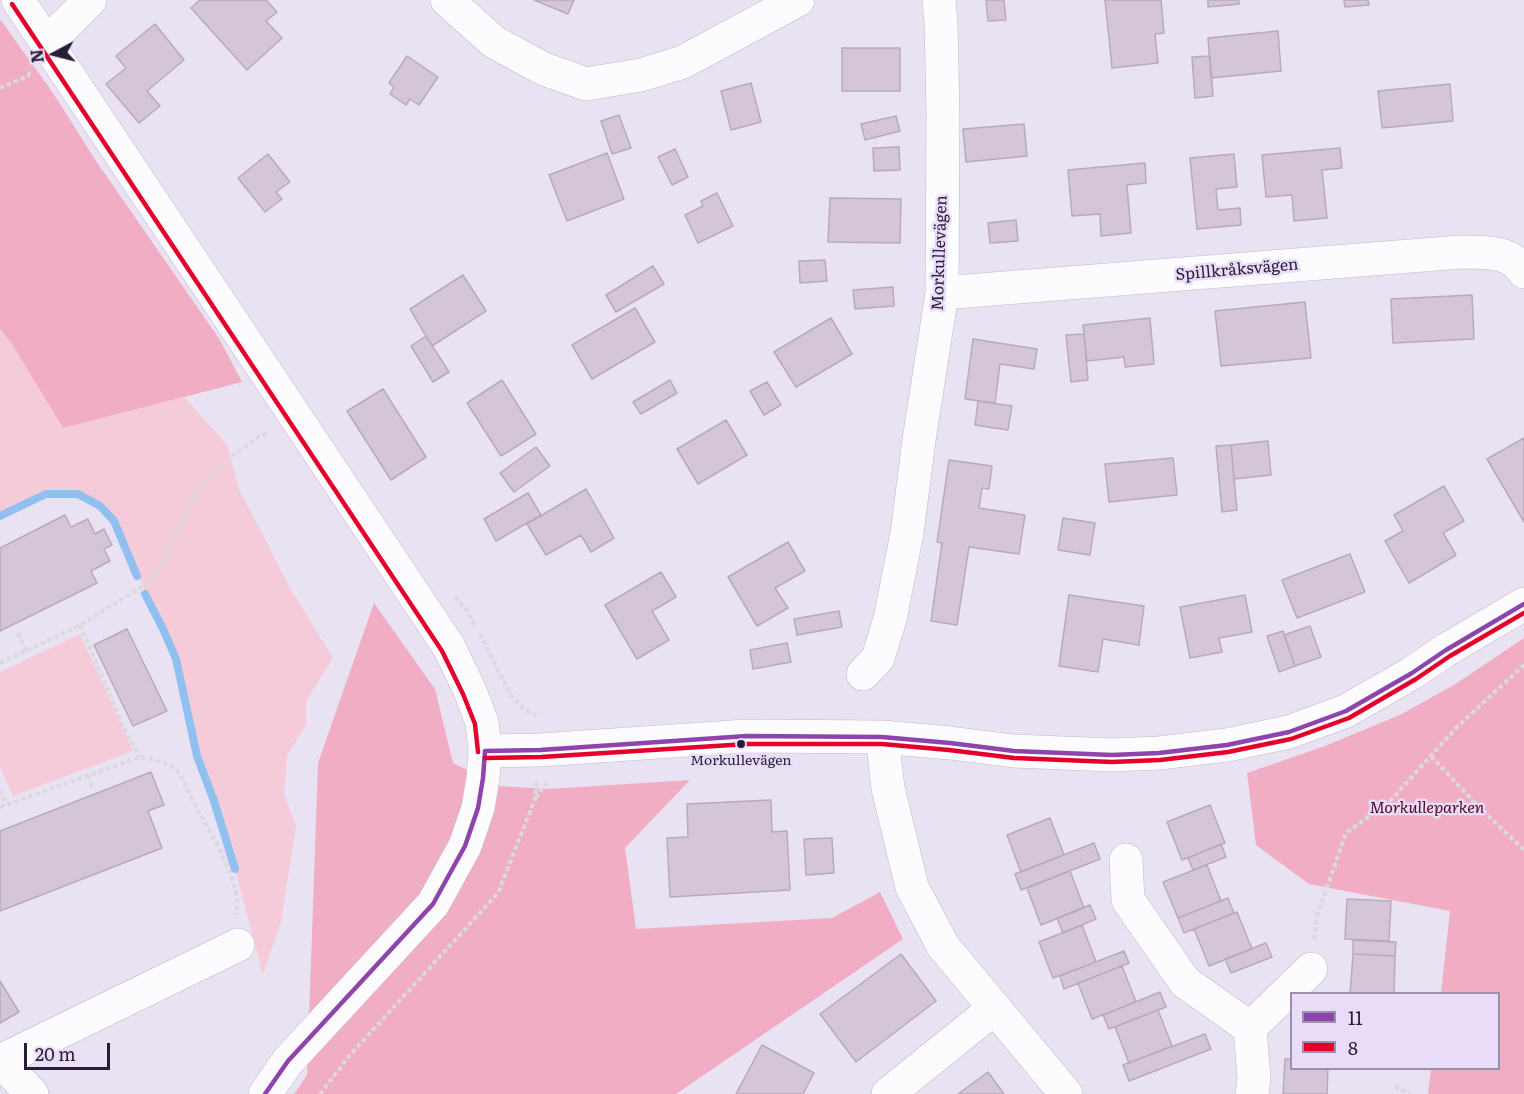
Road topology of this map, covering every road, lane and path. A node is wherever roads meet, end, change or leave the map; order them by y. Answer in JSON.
{"nodes":[{"id":1,"x":18,"y":0,"type":"edge"},
{"id":2,"x":90,"y":0,"type":"edge"},
{"id":3,"x":447,"y":0,"type":"edge"},
{"id":4,"x":798,"y":0,"type":"edge"},
{"id":5,"x":939,"y":0,"type":"edge"},
{"id":6,"x":47,"y":43,"type":"junction"},
{"id":7,"x":1524,"y":272,"type":"edge"},
{"id":8,"x":942,"y":293,"type":"junction"},
{"id":9,"x":272,"y":430,"type":"dead end"},
{"id":10,"x":1524,"y":604,"type":"edge"},
{"id":11,"x":80,"y":625,"type":"junction"},
{"id":12,"x":18,"y":633,"type":"dead end"},
{"id":13,"x":26,"y":651,"type":"junction"},
{"id":14,"x":0,"y":663,"type":"edge"},
{"id":15,"x":1524,"y":665,"type":"edge"},
{"id":16,"x":863,"y":674,"type":"dead end"},
{"id":17,"x":882,"y":737,"type":"junction"},
{"id":18,"x":484,"y":751,"type":"junction"},
{"id":19,"x":1431,"y":756,"type":"junction"},
{"id":20,"x":140,"y":757,"type":"junction"},
{"id":21,"x":88,"y":775,"type":"junction"},
{"id":22,"x":93,"y":789,"type":"dead end"},
{"id":23,"x":0,"y":790,"type":"edge"},
{"id":24,"x":6,"y":804,"type":"junction"},
{"id":25,"x":0,"y":807,"type":"edge"},
{"id":26,"x":1524,"y":850,"type":"edge"},
{"id":27,"x":1126,"y":860,"type":"dead end"},
{"id":28,"x":226,"y":950,"type":"joint"},
{"id":29,"x":1311,"y":969,"type":"joint"},
{"id":30,"x":995,"y":1008,"type":"junction"},
{"id":31,"x":1250,"y":1028,"type":"junction"},
{"id":32,"x":0,"y":1061,"type":"edge"},
{"id":33,"x":1395,"y":1086,"type":"dead end"},
{"id":34,"x":32,"y":1094,"type":"edge"},
{"id":35,"x":265,"y":1094,"type":"edge"},
{"id":36,"x":888,"y":1094,"type":"edge"},
{"id":37,"x":1066,"y":1094,"type":"edge"},
{"id":38,"x":1252,"y":1094,"type":"edge"},
{"id":39,"x":1410,"y":1094,"type":"edge"}],
"edges":[{"from":1,"to":6,"type":"street"},
{"from":2,"to":6,"type":"street"},
{"from":3,"to":4,"type":"street"},
{"from":5,"to":8,"type":"street","name":"Morkullevägen"},
{"from":6,"to":18,"type":"street"},
{"from":7,"to":8,"type":"street","name":"Spillkråksvägen"},
{"from":8,"to":16,"type":"street","name":"Morkullevägen"},
{"from":9,"to":11,"type":"path"},
{"from":10,"to":17,"type":"street"},
{"from":11,"to":13,"type":"path"},
{"from":11,"to":20,"type":"path"},
{"from":12,"to":13,"type":"path"},
{"from":13,"to":14,"type":"path"},
{"from":15,"to":19,"type":"path"},
{"from":17,"to":18,"type":"street"},
{"from":17,"to":30,"type":"street"},
{"from":18,"to":35,"type":"street"},
{"from":19,"to":26,"type":"path"},
{"from":19,"to":29,"type":"path"},
{"from":20,"to":21,"type":"path"},
{"from":20,"to":28,"type":"path"},
{"from":21,"to":22,"type":"path"},
{"from":21,"to":24,"type":"path"},
{"from":23,"to":24,"type":"path"},
{"from":24,"to":25,"type":"path"},
{"from":27,"to":31,"type":"street"},
{"from":28,"to":32,"type":"street"},
{"from":29,"to":31,"type":"street"},
{"from":30,"to":36,"type":"street"},
{"from":30,"to":37,"type":"street"},
{"from":31,"to":38,"type":"street"},
{"from":32,"to":34,"type":"street"},
{"from":33,"to":39,"type":"path"}]}
